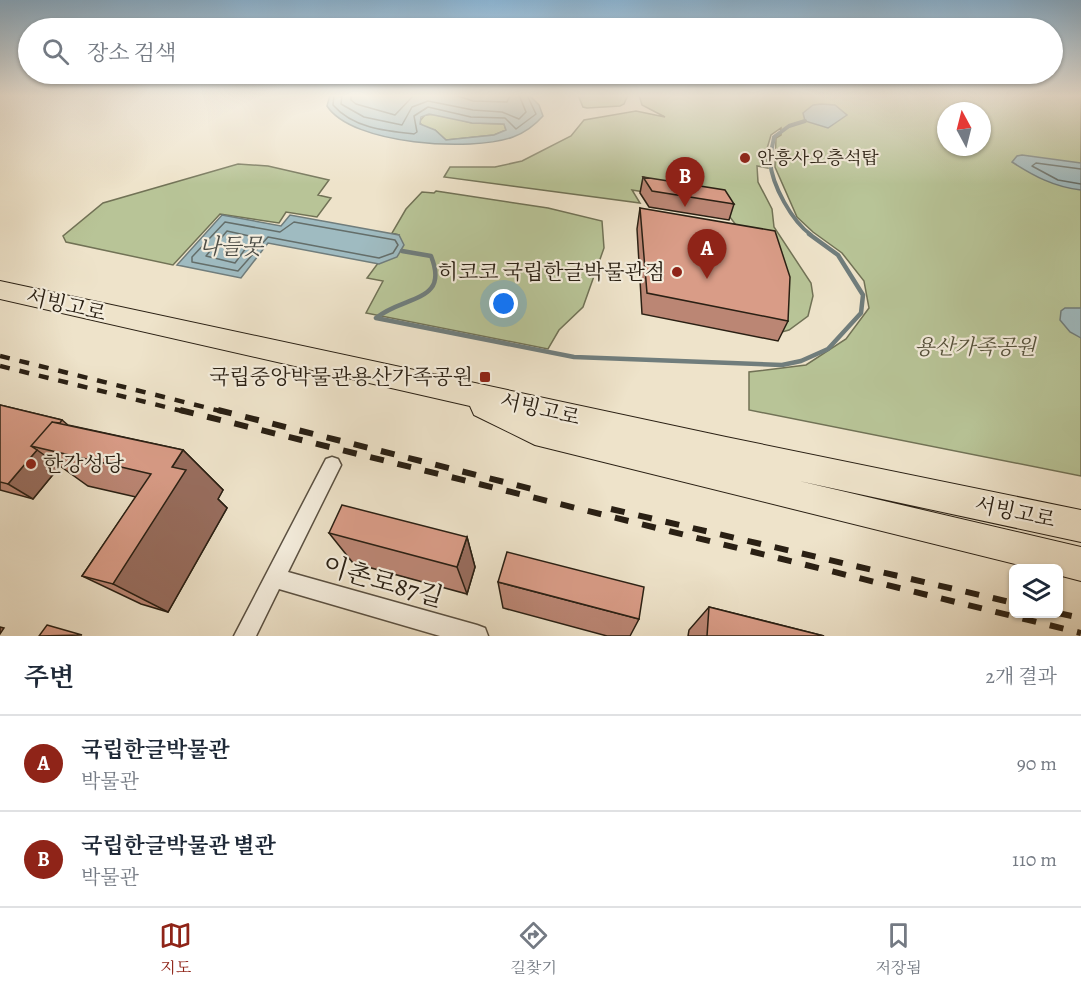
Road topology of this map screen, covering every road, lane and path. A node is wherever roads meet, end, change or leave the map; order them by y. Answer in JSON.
{"nodes":[{"id":1,"x":0,"y":290,"type":"edge"},
{"id":2,"x":455,"y":390,"type":"junction"},
{"id":3,"x":332,"y":465,"type":"dead end"},
{"id":4,"x":1081,"y":526,"type":"edge"},
{"id":5,"x":1081,"y":564,"type":"edge"},
{"id":6,"x":274,"y":578,"type":"junction"},
{"id":7,"x":245,"y":636,"type":"edge"},
{"id":8,"x":477,"y":636,"type":"edge"}],
"edges":[{"from":1,"to":2,"type":"main road","name":"서빙고로"},
{"from":2,"to":4,"type":"main road","name":"서빙고로"},
{"from":2,"to":5,"type":"main road"},
{"from":3,"to":6,"type":"street"},
{"from":6,"to":7,"type":"street"},
{"from":6,"to":8,"type":"street","name":"이촌로87길"}]}
